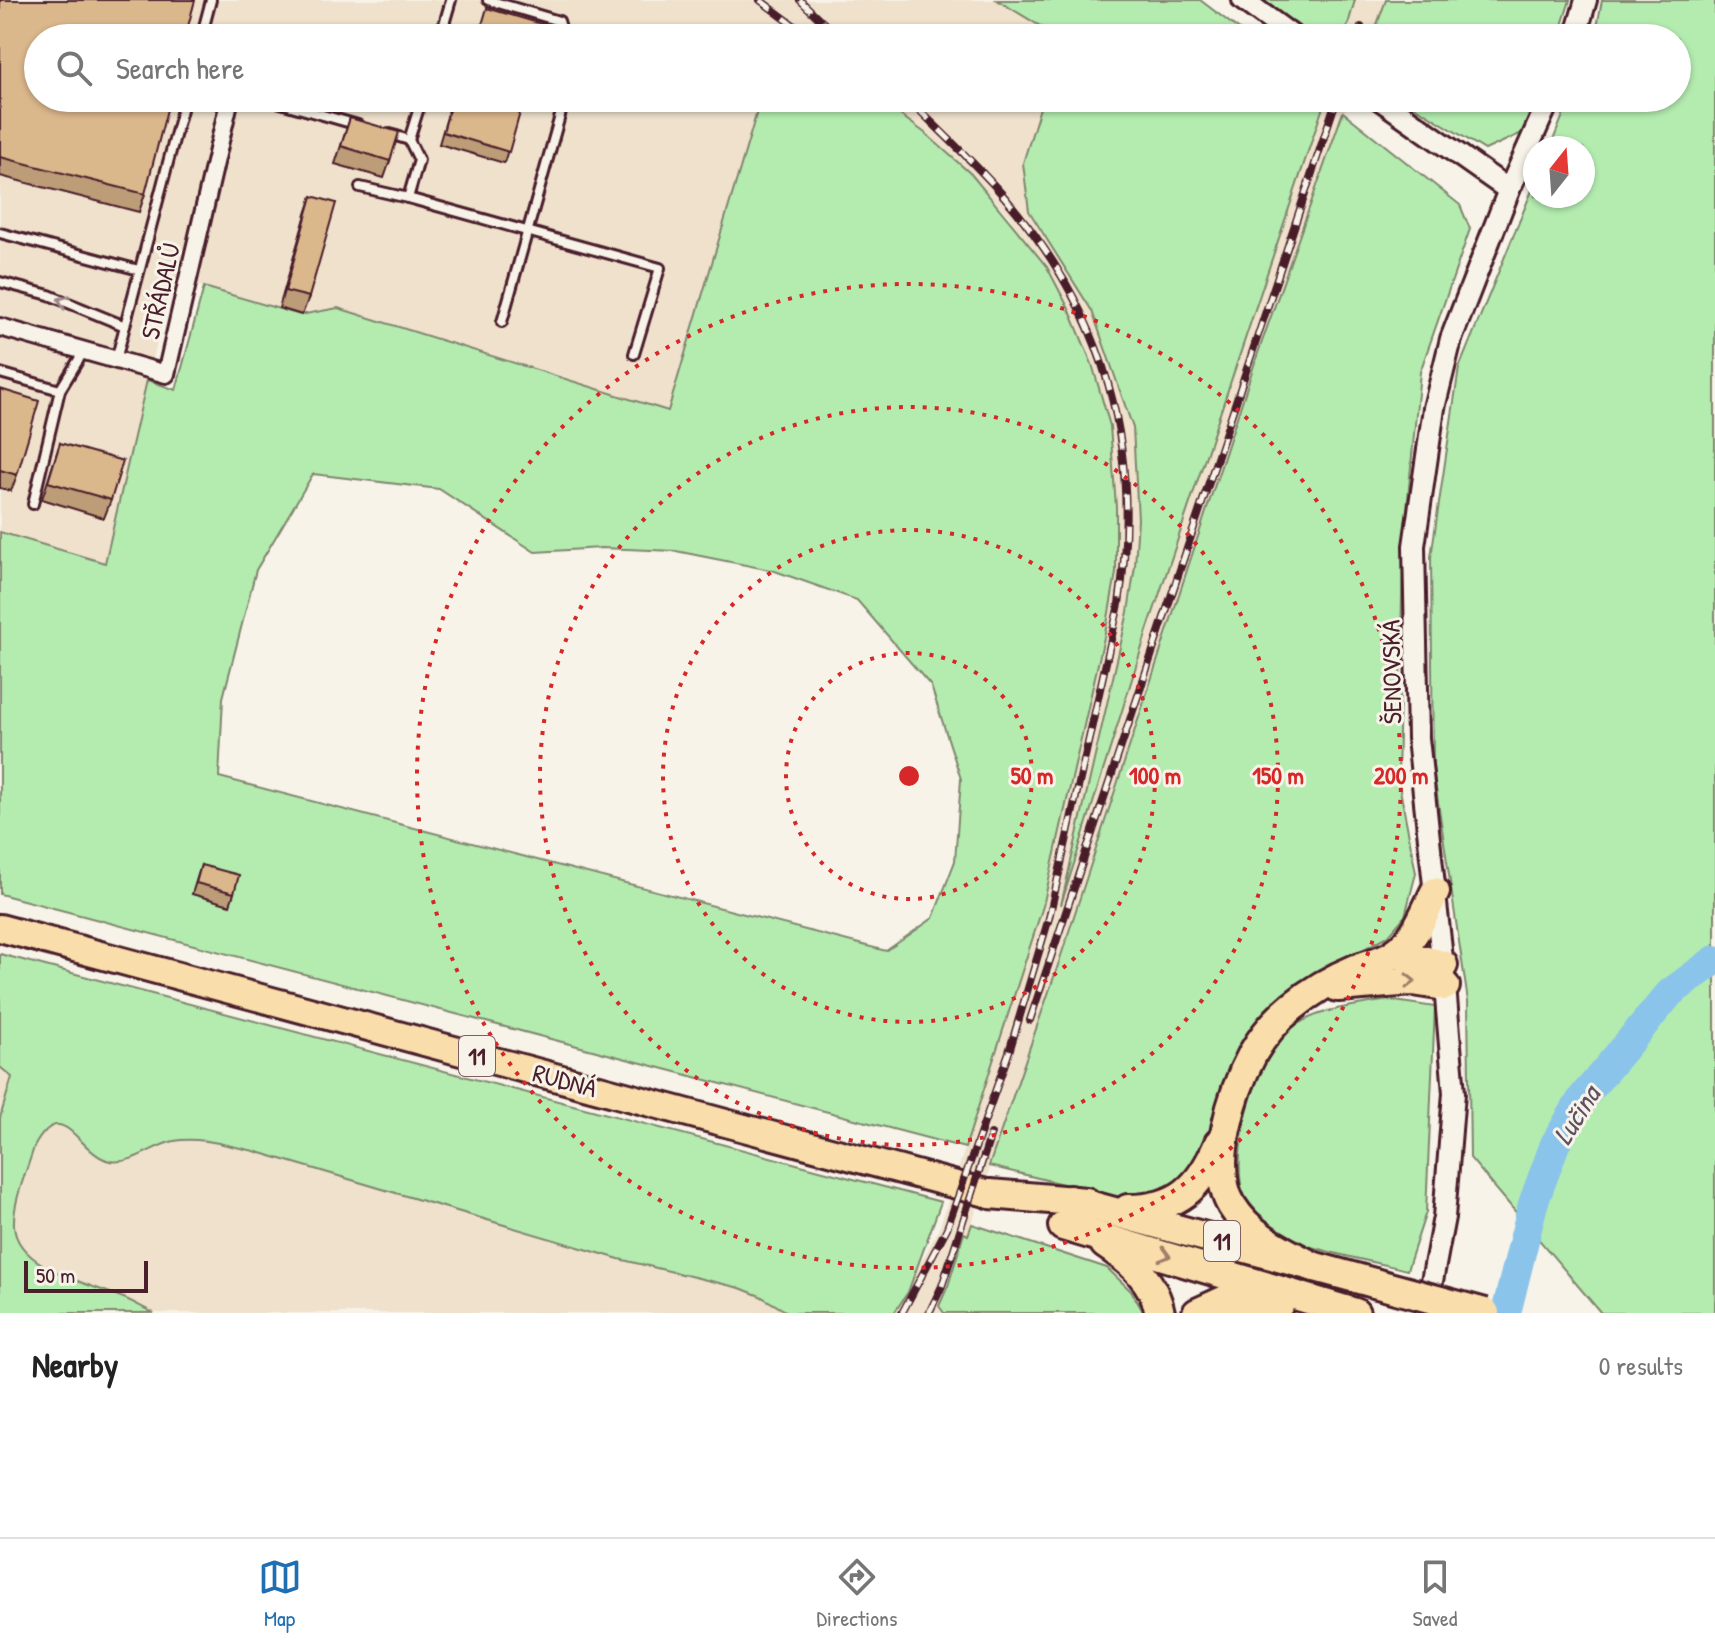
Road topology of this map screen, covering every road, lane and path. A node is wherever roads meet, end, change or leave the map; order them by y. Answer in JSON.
{"nodes":[{"id":1,"x":211,"y":0,"type":"edge"},
{"id":2,"x":451,"y":0,"type":"edge"},
{"id":3,"x":488,"y":0,"type":"edge"},
{"id":4,"x":1243,"y":0,"type":"edge"},
{"id":5,"x":1586,"y":0,"type":"edge"},
{"id":6,"x":205,"y":24,"type":"edge"},
{"id":7,"x":444,"y":24,"type":"edge"},
{"id":8,"x":560,"y":24,"type":"edge"},
{"id":9,"x":1276,"y":24,"type":"edge"},
{"id":10,"x":1579,"y":24,"type":"edge"},
{"id":11,"x":181,"y":112,"type":"edge"},
{"id":12,"x":227,"y":112,"type":"edge"},
{"id":13,"x":312,"y":112,"type":"edge"},
{"id":14,"x":418,"y":112,"type":"edge"},
{"id":15,"x":561,"y":112,"type":"edge"},
{"id":16,"x":1398,"y":112,"type":"edge"},
{"id":17,"x":1544,"y":112,"type":"edge"},
{"id":18,"x":365,"y":127,"type":"edge"},
{"id":19,"x":380,"y":131,"type":"edge"},
{"id":20,"x":409,"y":140,"type":"junction"},
{"id":21,"x":360,"y":187,"type":"dead end"},
{"id":22,"x":1509,"y":190,"type":"junction"},
{"id":23,"x":408,"y":198,"type":"junction"},
{"id":24,"x":527,"y":231,"type":"junction"},
{"id":25,"x":0,"y":233,"type":"edge"},
{"id":26,"x":139,"y":270,"type":"junction"},
{"id":27,"x":0,"y":282,"type":"edge"},
{"id":28,"x":502,"y":322,"type":"dead end"},
{"id":29,"x":125,"y":326,"type":"junction"},
{"id":30,"x":0,"y":327,"type":"edge"},
{"id":31,"x":84,"y":351,"type":"junction"},
{"id":32,"x":634,"y":354,"type":"dead end"},
{"id":33,"x":116,"y":360,"type":"junction"},
{"id":34,"x":0,"y":373,"type":"edge"},
{"id":35,"x":60,"y":390,"type":"junction"},
{"id":36,"x":33,"y":504,"type":"dead end"},
{"id":37,"x":1435,"y":892,"type":"junction"},
{"id":38,"x":0,"y":928,"type":"edge"},
{"id":39,"x":1395,"y":953,"type":"junction"},
{"id":40,"x":1444,"y":976,"type":"junction"},
{"id":41,"x":1318,"y":990,"type":"junction"},
{"id":42,"x":1229,"y":1121,"type":"junction"},
{"id":43,"x":990,"y":1194,"type":"joint"},
{"id":44,"x":1066,"y":1213,"type":"junction"},
{"id":45,"x":1314,"y":1267,"type":"junction"},
{"id":46,"x":1160,"y":1313,"type":"edge"},
{"id":47,"x":1197,"y":1313,"type":"edge"},
{"id":48,"x":1317,"y":1313,"type":"edge"},
{"id":49,"x":1355,"y":1313,"type":"edge"},
{"id":50,"x":1426,"y":1313,"type":"edge"},
{"id":51,"x":1485,"y":1313,"type":"edge"}],
"edges":[{"from":1,"to":6,"type":"lane"},
{"from":2,"to":7,"type":"lane"},
{"from":3,"to":8,"type":"lane"},
{"from":4,"to":9,"type":"street"},
{"from":5,"to":10,"type":"street"},
{"from":11,"to":26,"type":"lane"},
{"from":12,"to":33,"type":"street","name":"STŘÁDALŮ"},
{"from":13,"to":18,"type":"lane"},
{"from":14,"to":20,"type":"lane"},
{"from":15,"to":24,"type":"lane"},
{"from":16,"to":22,"type":"street"},
{"from":17,"to":22,"type":"street","name":"ŠENOVSKÁ"},
{"from":19,"to":20,"type":"lane"},
{"from":20,"to":23,"type":"lane"},
{"from":21,"to":23,"type":"lane"},
{"from":22,"to":37,"type":"street","name":"ŠENOVSKÁ"},
{"from":23,"to":24,"type":"lane"},
{"from":24,"to":28,"type":"lane"},
{"from":24,"to":32,"type":"lane"},
{"from":25,"to":26,"type":"lane"},
{"from":26,"to":29,"type":"lane"},
{"from":29,"to":27,"type":"lane","one_way":true},
{"from":29,"to":33,"type":"lane"},
{"from":30,"to":31,"type":"street","name":"STŘÁDALŮ"},
{"from":31,"to":33,"type":"street","name":"STŘÁDALŮ"},
{"from":31,"to":35,"type":"lane"},
{"from":34,"to":35,"type":"lane"},
{"from":35,"to":36,"type":"lane"},
{"from":37,"to":39,"type":"highway"},
{"from":37,"to":40,"type":"street","name":"ŠENOVSKÁ"},
{"from":38,"to":43,"type":"main road","name":"RUDNÁ","number":"11"},
{"from":39,"to":40,"type":"highway"},
{"from":39,"to":41,"type":"highway"},
{"from":41,"to":40,"type":"highway","one_way":true},
{"from":40,"to":50,"type":"street","name":"ŠENOVSKÁ"},
{"from":41,"to":42,"type":"highway"},
{"from":42,"to":44,"type":"highway"},
{"from":42,"to":45,"type":"highway"},
{"from":43,"to":44,"type":"highway","number":"11"},
{"from":44,"to":45,"type":"highway","number":"11"},
{"from":44,"to":46,"type":"highway"},
{"from":44,"to":49,"type":"highway","number":"11","one_way":true},
{"from":45,"to":51,"type":"highway","number":"11","bridge":true},
{"from":47,"to":48,"type":"highway"}]}
